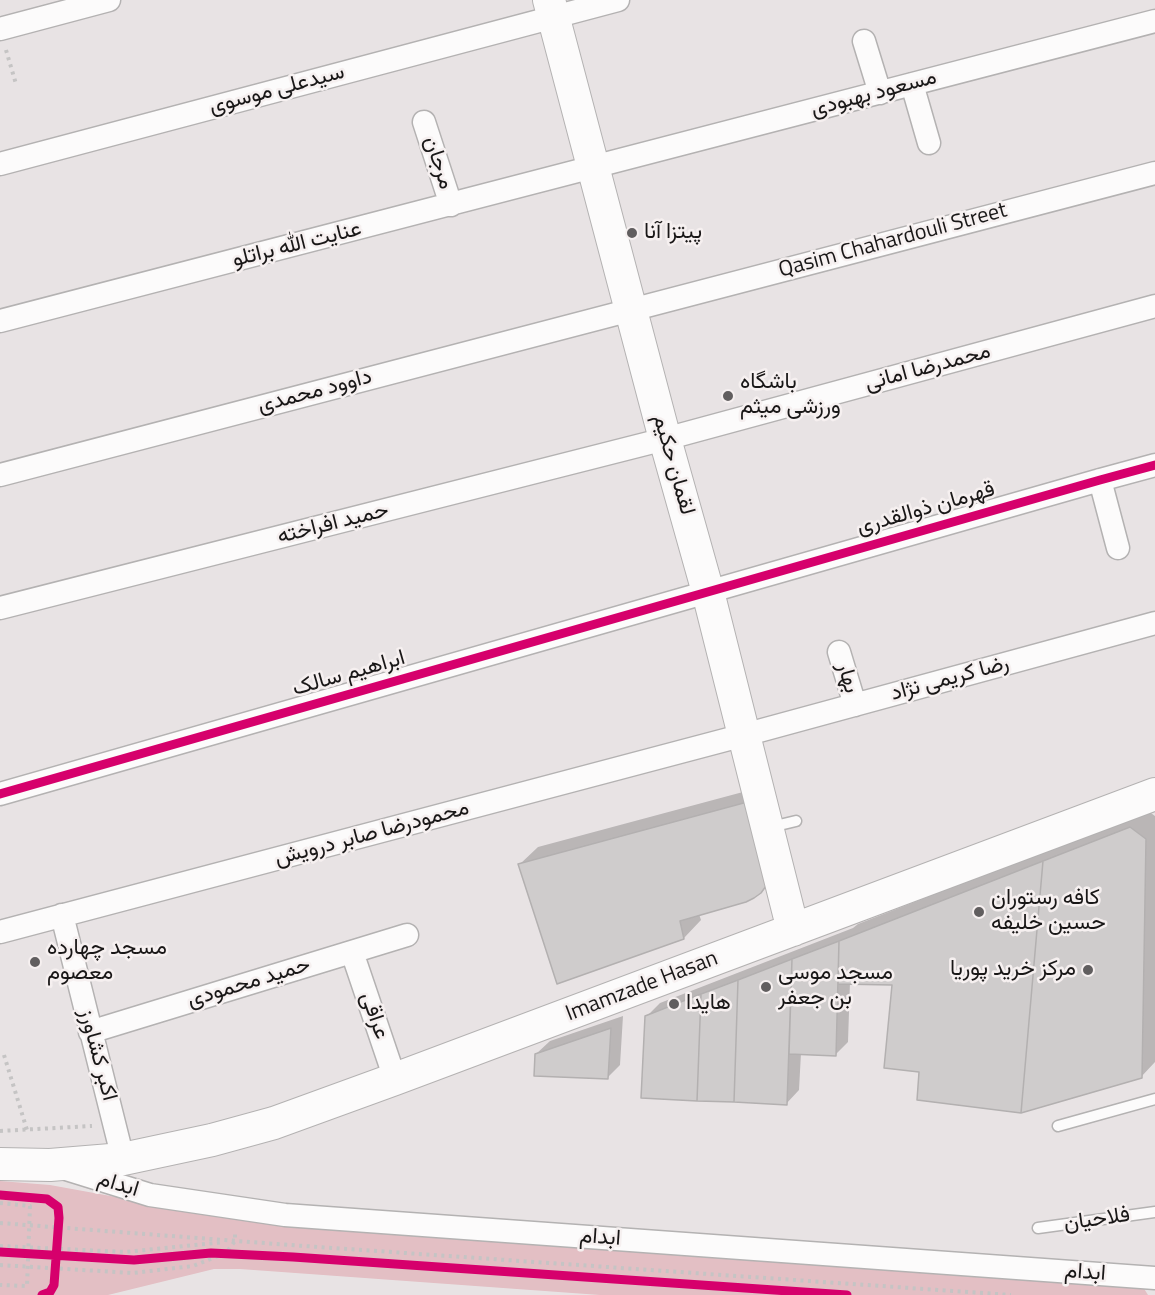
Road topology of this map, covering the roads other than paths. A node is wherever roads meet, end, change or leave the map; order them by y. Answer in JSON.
{"nodes":[{"id":1,"x":109,"y":0,"type":"edge"},
{"id":2,"x":618,"y":0,"type":"edge"},
{"id":3,"x":552,"y":8,"type":"edge"},
{"id":4,"x":1155,"y":21,"type":"edge"},
{"id":5,"x":0,"y":29,"type":"edge"},
{"id":6,"x":864,"y":41,"type":"dead end"},
{"id":7,"x":912,"y":84,"type":"junction"},
{"id":8,"x":880,"y":93,"type":"junction"},
{"id":9,"x":424,"y":122,"type":"dead end"},
{"id":10,"x":929,"y":143,"type":"dead end"},
{"id":11,"x":0,"y":164,"type":"edge"},
{"id":12,"x":593,"y":168,"type":"junction"},
{"id":13,"x":1155,"y":173,"type":"edge"},
{"id":14,"x":451,"y":205,"type":"junction"},
{"id":15,"x":1155,"y":306,"type":"edge"},
{"id":16,"x":631,"y":310,"type":"junction"},
{"id":17,"x":0,"y":321,"type":"edge"},
{"id":18,"x":665,"y":440,"type":"junction"},
{"id":19,"x":1155,"y":465,"type":"edge"},
{"id":20,"x":0,"y":475,"type":"edge"},
{"id":21,"x":1100,"y":480,"type":"junction"},
{"id":22,"x":1118,"y":548,"type":"dead end"},
{"id":23,"x":708,"y":592,"type":"junction"},
{"id":24,"x":0,"y":608,"type":"edge"},
{"id":25,"x":1155,"y":623,"type":"edge"},
{"id":26,"x":839,"y":652,"type":"dead end"},
{"id":27,"x":855,"y":705,"type":"junction"},
{"id":28,"x":744,"y":735,"type":"junction"},
{"id":29,"x":0,"y":794,"type":"edge"},
{"id":30,"x":1155,"y":794,"type":"edge"},
{"id":31,"x":62,"y":915,"type":"junction"},
{"id":32,"x":794,"y":930,"type":"junction"},
{"id":33,"x":0,"y":932,"type":"edge"},
{"id":34,"x":407,"y":935,"type":"dead end"},
{"id":35,"x":352,"y":952,"type":"junction"},
{"id":36,"x":90,"y":1032,"type":"junction"},
{"id":37,"x":395,"y":1080,"type":"junction"},
{"id":38,"x":1155,"y":1099,"type":"edge"},
{"id":39,"x":1058,"y":1126,"type":"dead end"},
{"id":40,"x":123,"y":1159,"type":"junction"},
{"id":41,"x":0,"y":1164,"type":"edge"},
{"id":42,"x":50,"y":1165,"type":"junction"},
{"id":43,"x":1155,"y":1212,"type":"edge"},
{"id":44,"x":1038,"y":1228,"type":"dead end"},
{"id":45,"x":1155,"y":1278,"type":"edge"}],
"edges":[{"from":1,"to":5,"type":"street"},
{"from":2,"to":3,"type":"street","name":"سیدعلی موسوی"},
{"from":3,"to":11,"type":"street","name":"سیدعلی موسوی"},
{"from":3,"to":12,"type":"main road","name":"لقمان حکیم"},
{"from":4,"to":7,"type":"street","name":"مسعود بهبودی"},
{"from":6,"to":8,"type":"street"},
{"from":7,"to":8,"type":"street","name":"مسعود بهبودی"},
{"from":7,"to":10,"type":"street"},
{"from":8,"to":12,"type":"street","name":"مسعود بهبودی"},
{"from":9,"to":14,"type":"street","name":"مرجان"},
{"from":12,"to":14,"type":"street","name":"عنایت الله براتلو"},
{"from":12,"to":16,"type":"main road","name":"لقمان حکیم"},
{"from":13,"to":16,"type":"street","name":"Qasim Chahardouli Street"},
{"from":14,"to":17,"type":"street","name":"عنایت الله براتلو"},
{"from":15,"to":18,"type":"street","name":"محمدرضا امانی"},
{"from":16,"to":18,"type":"main road","name":"لقمان حکیم"},
{"from":16,"to":20,"type":"street","name":"داوود محمدی"},
{"from":18,"to":23,"type":"main road","name":"لقمان حکیم"},
{"from":18,"to":24,"type":"street","name":"حمید افراخته"},
{"from":19,"to":21,"type":"street","name":"قهرمان ذوالقدری"},
{"from":21,"to":22,"type":"street"},
{"from":21,"to":23,"type":"street","name":"قهرمان ذوالقدری"},
{"from":23,"to":28,"type":"main road","name":"لقمان حکیم"},
{"from":23,"to":29,"type":"street","name":"ابراهیم سالک"},
{"from":25,"to":27,"type":"street","name":"رضا کریمی نژاد"},
{"from":26,"to":27,"type":"street","name":"بهار"},
{"from":27,"to":28,"type":"street","name":"رضا کریمی نژاد"},
{"from":28,"to":31,"type":"street","name":"محمودرضا صابر درویش"},
{"from":28,"to":32,"type":"main road","name":"لقمان حکیم"},
{"from":30,"to":32,"type":"main road","name":"Imamzade Hasan"},
{"from":31,"to":33,"type":"street","name":"محمودرضا صابر درویش"},
{"from":31,"to":36,"type":"street","name":"اکبر کشاورز"},
{"from":32,"to":37,"type":"main road","name":"Imamzade Hasan"},
{"from":34,"to":35,"type":"street","name":"حمید محمودی"},
{"from":35,"to":36,"type":"street","name":"حمید محمودی"},
{"from":35,"to":37,"type":"street","name":"عراقی"},
{"from":36,"to":40,"type":"street","name":"اکبر کشاورز"},
{"from":37,"to":40,"type":"main road","name":"Imamzade Hasan"},
{"from":38,"to":39,"type":"lane"},
{"from":40,"to":42,"type":"main road","name":"Imamzade Hasan"},
{"from":41,"to":42,"type":"main road","name":"Imamzade Hasan"},
{"from":42,"to":45,"type":"street","name":"ابدام"},
{"from":43,"to":44,"type":"lane","name":"فلاحیان"}]}
